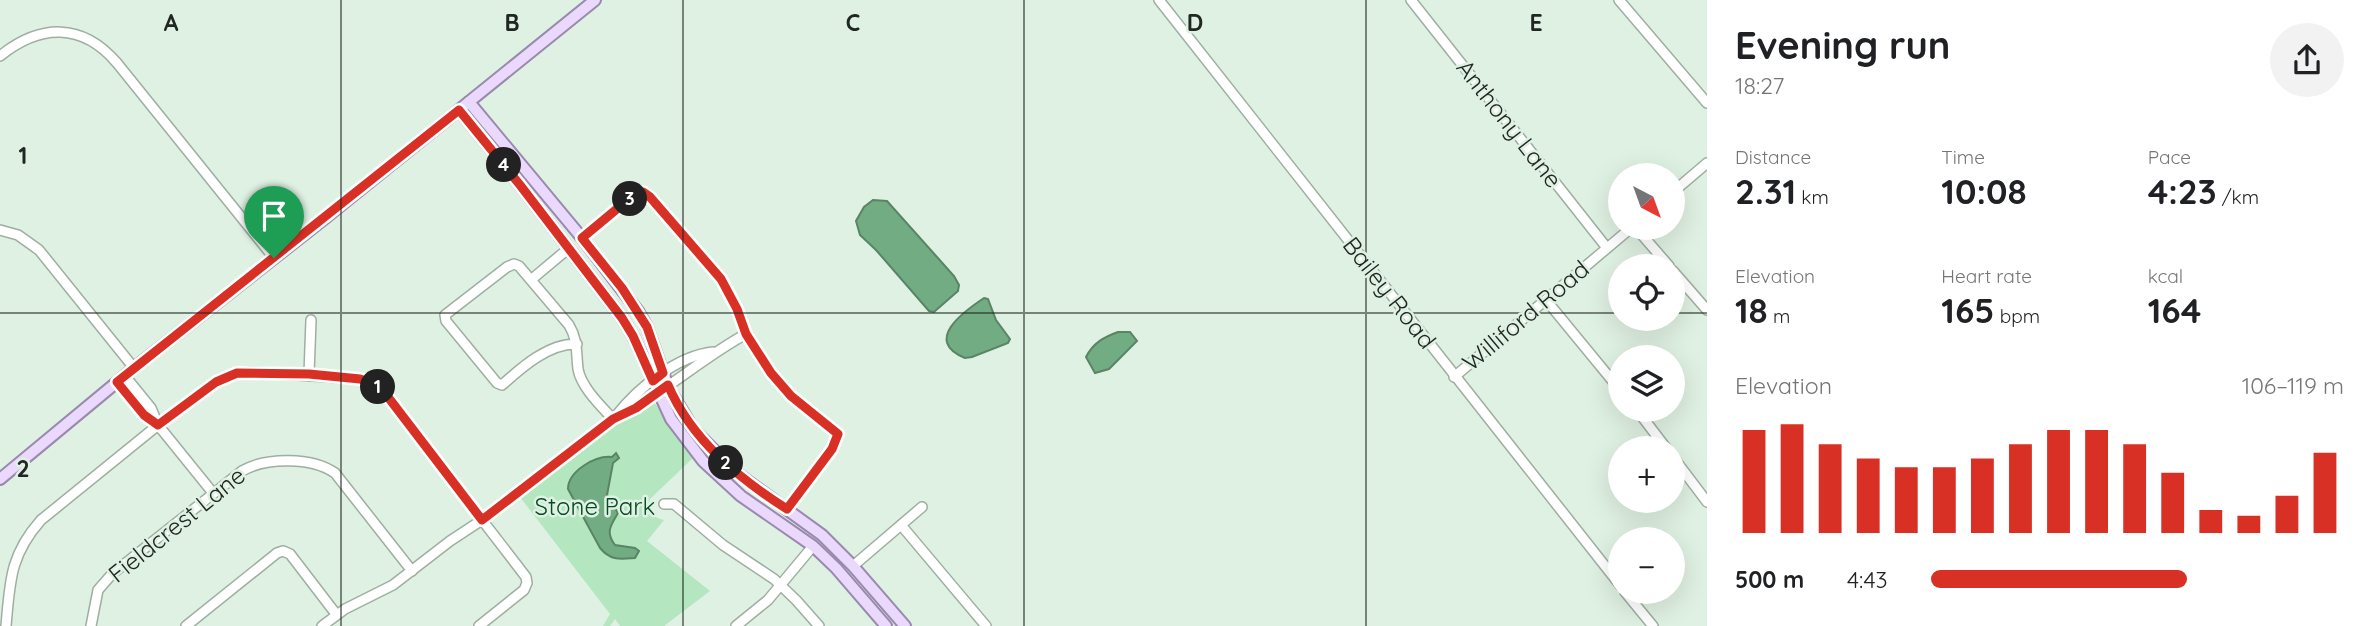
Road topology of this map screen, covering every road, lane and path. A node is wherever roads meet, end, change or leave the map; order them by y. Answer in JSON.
{"nodes":[{"id":1,"x":595,"y":0,"type":"edge"},
{"id":2,"x":1159,"y":0,"type":"edge"},
{"id":3,"x":1411,"y":0,"type":"edge"},
{"id":4,"x":1619,"y":0,"type":"edge"},
{"id":5,"x":0,"y":56,"type":"edge"},
{"id":6,"x":469,"y":102,"type":"junction"},
{"id":7,"x":1707,"y":103,"type":"edge"},
{"id":8,"x":459,"y":110,"type":"junction"},
{"id":9,"x":1707,"y":163,"type":"edge"},
{"id":10,"x":1685,"y":182,"type":"edge"},
{"id":11,"x":0,"y":230,"type":"edge"},
{"id":12,"x":582,"y":238,"type":"junction"},
{"id":13,"x":1618,"y":240,"type":"edge"},
{"id":14,"x":1645,"y":240,"type":"edge"},
{"id":15,"x":569,"y":248,"type":"junction"},
{"id":16,"x":1607,"y":248,"type":"junction"},
{"id":17,"x":1658,"y":254,"type":"edge"},
{"id":18,"x":274,"y":258,"type":"junction"},
{"id":19,"x":532,"y":279,"type":"junction"},
{"id":20,"x":1685,"y":285,"type":"edge"},
{"id":21,"x":1546,"y":300,"type":"junction"},
{"id":22,"x":1707,"y":310,"type":"edge"},
{"id":23,"x":311,"y":320,"type":"dead end"},
{"id":24,"x":746,"y":334,"type":"junction"},
{"id":25,"x":577,"y":344,"type":"junction"},
{"id":26,"x":713,"y":352,"type":"junction"},
{"id":27,"x":663,"y":373,"type":"junction"},
{"id":28,"x":309,"y":374,"type":"junction"},
{"id":29,"x":125,"y":375,"type":"junction"},
{"id":30,"x":1608,"y":375,"type":"edge"},
{"id":31,"x":1454,"y":377,"type":"junction"},
{"id":32,"x":653,"y":381,"type":"junction"},
{"id":33,"x":668,"y":385,"type":"junction"},
{"id":34,"x":658,"y":393,"type":"junction"},
{"id":35,"x":613,"y":419,"type":"junction"},
{"id":36,"x":1646,"y":422,"type":"edge"},
{"id":37,"x":158,"y":425,"type":"junction"},
{"id":38,"x":1657,"y":436,"type":"edge"},
{"id":39,"x":1685,"y":473,"type":"edge"},
{"id":40,"x":0,"y":478,"type":"edge"},
{"id":41,"x":214,"y":493,"type":"junction"},
{"id":42,"x":1707,"y":502,"type":"edge"},
{"id":43,"x":664,"y":504,"type":"dead end"},
{"id":44,"x":922,"y":507,"type":"dead end"},
{"id":45,"x":787,"y":509,"type":"junction"},
{"id":46,"x":482,"y":520,"type":"junction"},
{"id":47,"x":901,"y":525,"type":"junction"},
{"id":48,"x":813,"y":546,"type":"junction"},
{"id":49,"x":853,"y":566,"type":"junction"},
{"id":50,"x":412,"y":570,"type":"junction"},
{"id":51,"x":1608,"y":570,"type":"edge"},
{"id":52,"x":780,"y":585,"type":"junction"},
{"id":53,"x":1635,"y":604,"type":"edge"},
{"id":54,"x":336,"y":614,"type":"junction"},
{"id":55,"x":6,"y":626,"type":"edge"},
{"id":56,"x":91,"y":626,"type":"edge"},
{"id":57,"x":186,"y":626,"type":"edge"},
{"id":58,"x":322,"y":626,"type":"edge"},
{"id":59,"x":479,"y":626,"type":"edge"},
{"id":60,"x":736,"y":626,"type":"edge"},
{"id":61,"x":819,"y":626,"type":"edge"},
{"id":62,"x":886,"y":626,"type":"edge"},
{"id":63,"x":905,"y":626,"type":"edge"},
{"id":64,"x":986,"y":626,"type":"edge"},
{"id":65,"x":1653,"y":626,"type":"edge"}],
"edges":[{"from":1,"to":6,"type":"main road"},
{"from":2,"to":31,"type":"street","name":"Bailey Road"},
{"from":3,"to":16,"type":"street","name":"Anthony Lane"},
{"from":4,"to":7,"type":"street"},
{"from":5,"to":18,"type":"street"},
{"from":6,"to":8,"type":"main road"},
{"from":6,"to":12,"type":"main road"},
{"from":8,"to":15,"type":"main road"},
{"from":8,"to":18,"type":"main road"},
{"from":9,"to":10,"type":"street"},
{"from":11,"to":29,"type":"street"},
{"from":12,"to":24,"type":"street"},
{"from":12,"to":27,"type":"main road"},
{"from":13,"to":16,"type":"street","name":"Williford Road"},
{"from":14,"to":17,"type":"street"},
{"from":15,"to":19,"type":"street"},
{"from":15,"to":32,"type":"main road"},
{"from":16,"to":21,"type":"street","name":"Williford Road"},
{"from":18,"to":29,"type":"main road"},
{"from":19,"to":25,"type":"street"},
{"from":19,"to":25,"type":"street"},
{"from":20,"to":22,"type":"street"},
{"from":21,"to":30,"type":"street"},
{"from":21,"to":31,"type":"street","name":"Williford Road"},
{"from":23,"to":28,"type":"street"},
{"from":24,"to":26,"type":"street"},
{"from":24,"to":45,"type":"street"},
{"from":25,"to":35,"type":"street"},
{"from":26,"to":27,"type":"street"},
{"from":26,"to":33,"type":"street"},
{"from":27,"to":32,"type":"street"},
{"from":27,"to":33,"type":"main road"},
{"from":28,"to":37,"type":"street"},
{"from":28,"to":46,"type":"street"},
{"from":29,"to":37,"type":"street"},
{"from":29,"to":40,"type":"main road"},
{"from":31,"to":51,"type":"street","name":"Bailey Road"},
{"from":32,"to":34,"type":"main road"},
{"from":32,"to":35,"type":"street"},
{"from":33,"to":34,"type":"street"},
{"from":33,"to":45,"type":"main road"},
{"from":34,"to":35,"type":"street"},
{"from":34,"to":48,"type":"main road"},
{"from":35,"to":46,"type":"street"},
{"from":36,"to":38,"type":"street"},
{"from":37,"to":41,"type":"street"},
{"from":37,"to":55,"type":"street"},
{"from":39,"to":42,"type":"street"},
{"from":41,"to":50,"type":"street","name":"Fieldcrest Lane"},
{"from":41,"to":56,"type":"street","name":"Fieldcrest Lane"},
{"from":43,"to":52,"type":"street"},
{"from":44,"to":47,"type":"street"},
{"from":45,"to":49,"type":"main road"},
{"from":46,"to":50,"type":"street"},
{"from":46,"to":59,"type":"street"},
{"from":47,"to":49,"type":"street"},
{"from":47,"to":64,"type":"street"},
{"from":48,"to":52,"type":"street"},
{"from":48,"to":62,"type":"main road"},
{"from":49,"to":63,"type":"main road"},
{"from":50,"to":54,"type":"street"},
{"from":52,"to":60,"type":"street"},
{"from":52,"to":61,"type":"street"},
{"from":53,"to":65,"type":"street"},
{"from":54,"to":57,"type":"street"},
{"from":54,"to":58,"type":"street"}]}
